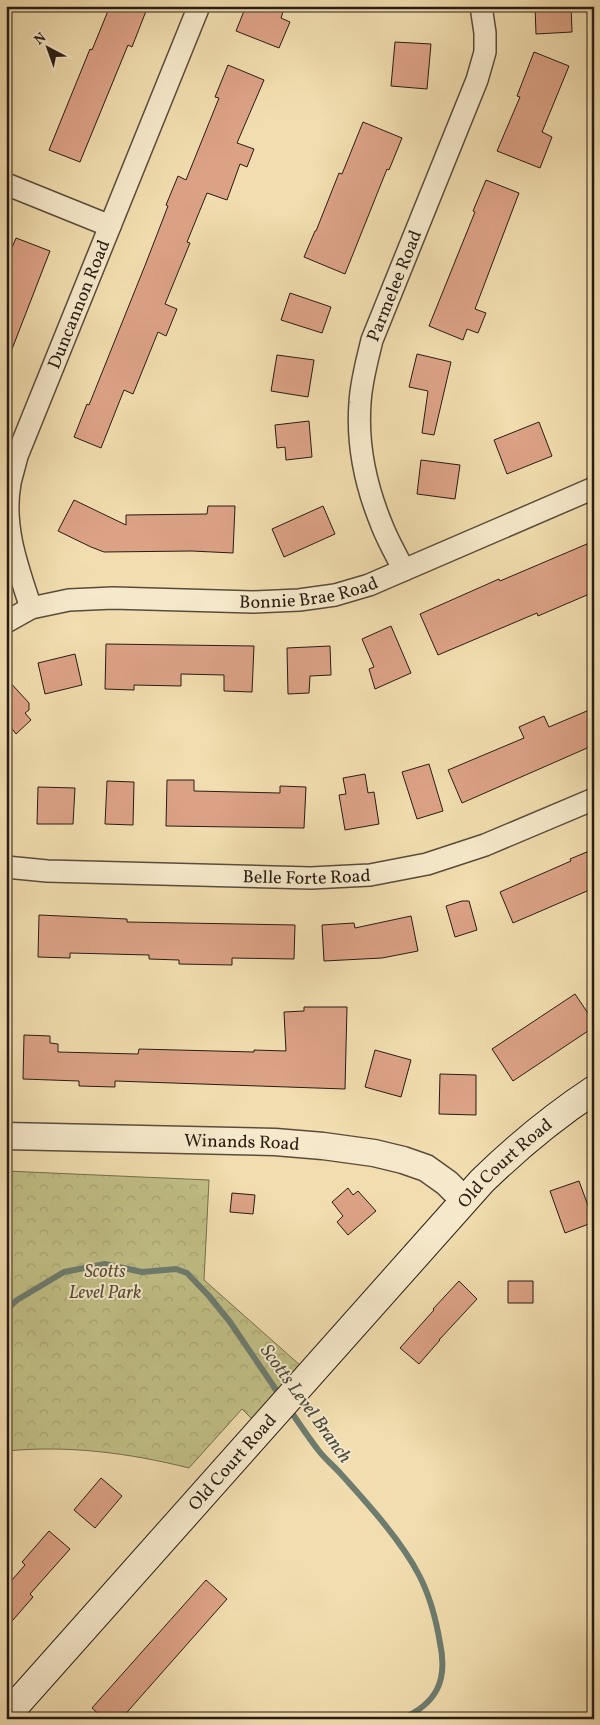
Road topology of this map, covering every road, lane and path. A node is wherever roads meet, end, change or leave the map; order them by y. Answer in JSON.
{"nodes":[{"id":1,"x":199,"y":6,"type":"edge"},
{"id":2,"x":481,"y":6,"type":"edge"},
{"id":3,"x":6,"y":184,"type":"edge"},
{"id":4,"x":110,"y":226,"type":"junction"},
{"id":5,"x":594,"y":488,"type":"edge"},
{"id":6,"x":404,"y":570,"type":"junction"},
{"id":7,"x":31,"y":608,"type":"junction"},
{"id":8,"x":6,"y":622,"type":"edge"},
{"id":9,"x":594,"y":799,"type":"edge"},
{"id":10,"x":6,"y":867,"type":"edge"},
{"id":11,"x":594,"y":1090,"type":"edge"},
{"id":12,"x":6,"y":1136,"type":"edge"},
{"id":13,"x":464,"y":1200,"type":"junction"},
{"id":14,"x":6,"y":1716,"type":"edge"}],
"edges":[{"from":1,"to":4,"type":"street","name":"Duncannon Road"},
{"from":2,"to":6,"type":"street","name":"Parmelee Road"},
{"from":3,"to":4,"type":"street"},
{"from":4,"to":7,"type":"street","name":"Duncannon Road"},
{"from":5,"to":6,"type":"street","name":"Bonnie Brae Road"},
{"from":6,"to":7,"type":"street","name":"Bonnie Brae Road"},
{"from":7,"to":8,"type":"street","name":"Bonnie Brae Road"},
{"from":9,"to":10,"type":"street","name":"Belle Forte Road"},
{"from":11,"to":13,"type":"main road","name":"Old Court Road"},
{"from":12,"to":13,"type":"street","name":"Winands Road"},
{"from":13,"to":14,"type":"main road","name":"Old Court Road"}]}
